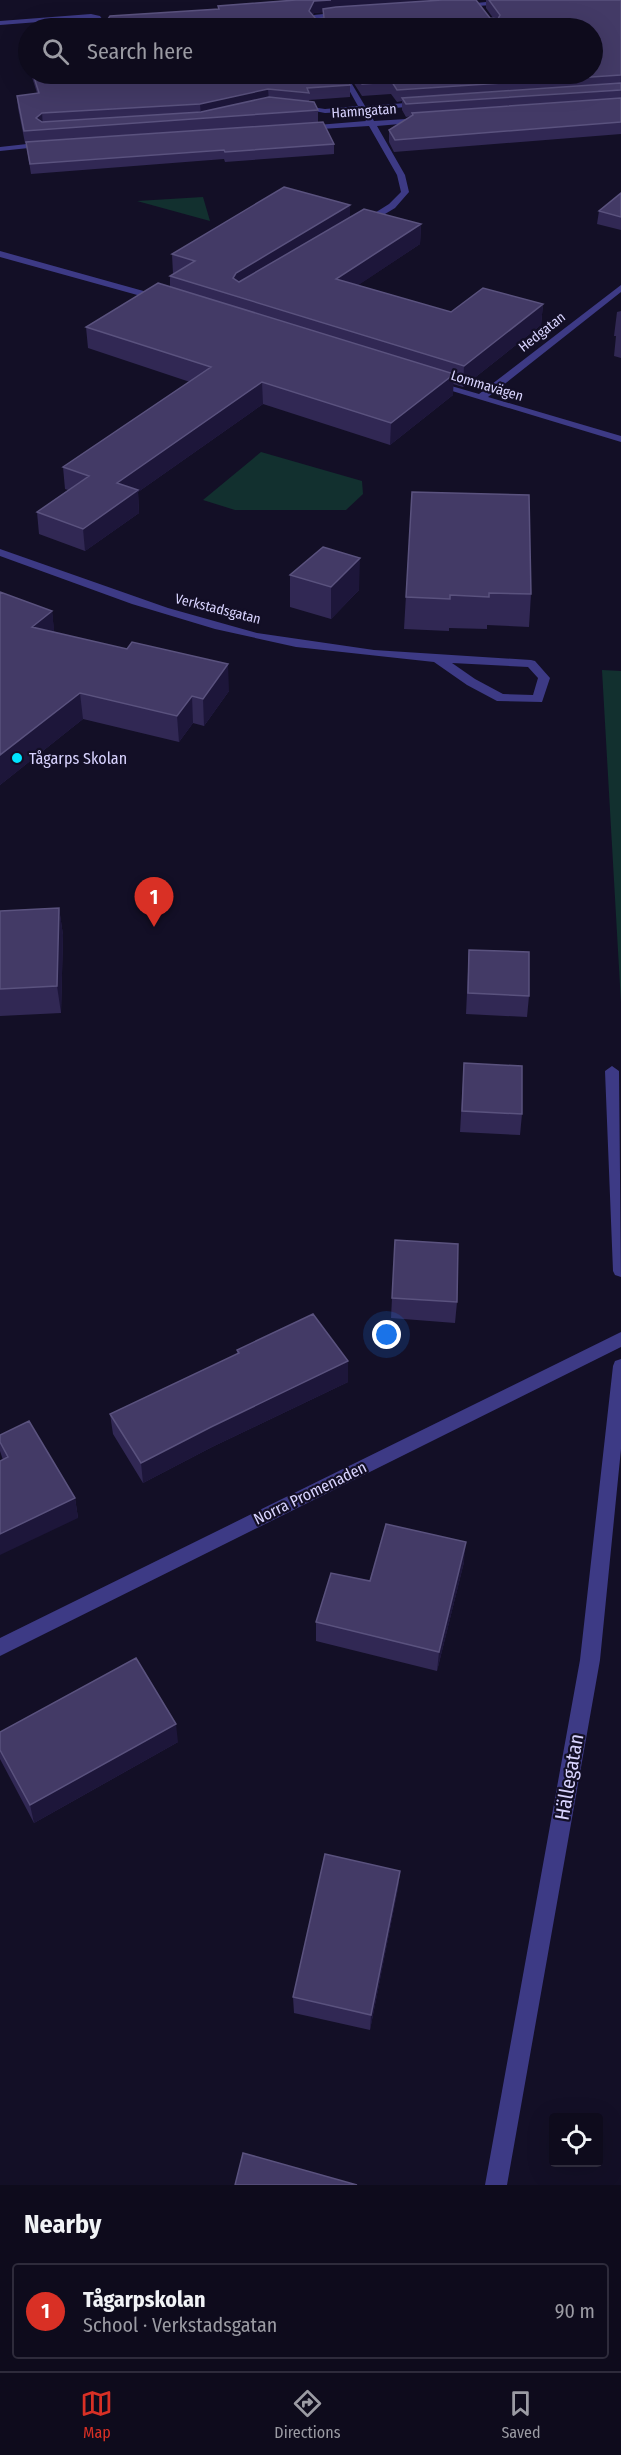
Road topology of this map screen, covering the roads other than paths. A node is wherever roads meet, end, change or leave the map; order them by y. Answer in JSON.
{"nodes":[{"id":1,"x":541,"y":0,"type":"edge"},
{"id":2,"x":477,"y":4,"type":"junction"},
{"id":3,"x":453,"y":6,"type":"edge"},
{"id":4,"x":483,"y":12,"type":"edge"},
{"id":5,"x":348,"y":14,"type":"edge"},
{"id":6,"x":65,"y":18,"type":"edge"},
{"id":7,"x":95,"y":18,"type":"edge"},
{"id":8,"x":316,"y":18,"type":"edge"},
{"id":9,"x":18,"y":22,"type":"edge"},
{"id":10,"x":0,"y":23,"type":"edge"},
{"id":11,"x":348,"y":84,"type":"edge"},
{"id":12,"x":432,"y":104,"type":"edge"},
{"id":13,"x":290,"y":106,"type":"edge"},
{"id":14,"x":361,"y":108,"type":"junction"},
{"id":15,"x":430,"y":120,"type":"edge"},
{"id":16,"x":370,"y":124,"type":"junction"},
{"id":17,"x":300,"y":128,"type":"edge"},
{"id":18,"x":53,"y":144,"type":"edge"},
{"id":19,"x":0,"y":149,"type":"edge"},
{"id":20,"x":360,"y":226,"type":"edge"},
{"id":21,"x":0,"y":254,"type":"edge"},
{"id":22,"x":621,"y":288,"type":"edge"},
{"id":23,"x":168,"y":301,"type":"edge"},
{"id":24,"x":424,"y":381,"type":"edge"},
{"id":25,"x":480,"y":398,"type":"junction"},
{"id":26,"x":620,"y":437,"type":"edge"},
{"id":27,"x":0,"y":552,"type":"edge"},
{"id":28,"x":438,"y":659,"type":"junction"},
{"id":29,"x":617,"y":1075,"type":"edge"},
{"id":30,"x":621,"y":1271,"type":"edge"},
{"id":31,"x":621,"y":1339,"type":"edge"},
{"id":32,"x":621,"y":1366,"type":"edge"},
{"id":33,"x":0,"y":1647,"type":"edge"},
{"id":34,"x":496,"y":2185,"type":"edge"}],
"edges":[{"from":1,"to":2,"type":"street"},
{"from":2,"to":3,"type":"street"},
{"from":2,"to":4,"type":"street"},
{"from":5,"to":8,"type":"street"},
{"from":6,"to":7,"type":"street"},
{"from":9,"to":10,"type":"street"},
{"from":11,"to":14,"type":"street"},
{"from":12,"to":14,"type":"street"},
{"from":13,"to":14,"type":"street"},
{"from":14,"to":16,"type":"street"},
{"from":15,"to":16,"type":"street","name":"Hamngatan"},
{"from":16,"to":17,"type":"street","name":"Hamngatan"},
{"from":16,"to":20,"type":"street"},
{"from":18,"to":19,"type":"street"},
{"from":21,"to":23,"type":"street"},
{"from":22,"to":25,"type":"street","name":"Hedgatan"},
{"from":24,"to":25,"type":"street","name":"Lommavägen"},
{"from":25,"to":26,"type":"street","name":"Lommavägen"},
{"from":27,"to":28,"type":"street","name":"Verkstadsgatan"},
{"from":28,"to":28,"type":"street","name":"Verkstadsgatan"},
{"from":29,"to":30,"type":"street"},
{"from":31,"to":33,"type":"street","name":"Norra Promenaden"},
{"from":32,"to":34,"type":"street","name":"Hällegatan"}]}
